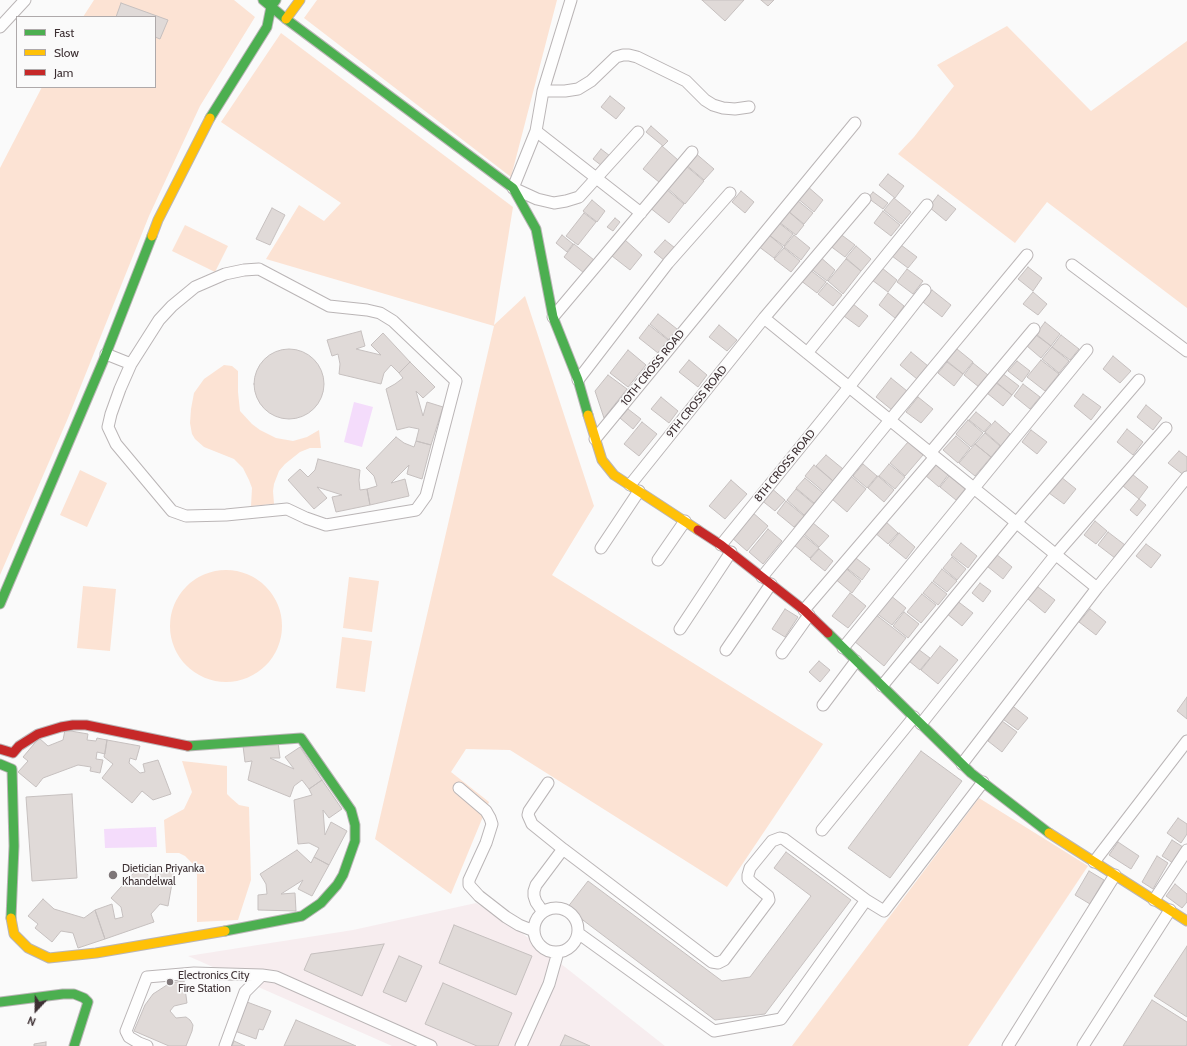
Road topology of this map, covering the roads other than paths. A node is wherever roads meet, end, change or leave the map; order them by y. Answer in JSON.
{"nodes":[{"id":1,"x":25,"y":0,"type":"edge"},
{"id":2,"x":262,"y":0,"type":"edge"},
{"id":3,"x":300,"y":0,"type":"edge"},
{"id":4,"x":571,"y":0,"type":"edge"},
{"id":5,"x":274,"y":3,"type":"edge"},
{"id":6,"x":286,"y":19,"type":"junction"},
{"id":7,"x":0,"y":27,"type":"edge"},
{"id":8,"x":267,"y":27,"type":"junction"},
{"id":9,"x":543,"y":91,"type":"junction"},
{"id":10,"x":749,"y":108,"type":"dead end"},
{"id":11,"x":856,"y":123,"type":"dead end"},
{"id":12,"x":536,"y":131,"type":"junction"},
{"id":13,"x":638,"y":132,"type":"dead end"},
{"id":14,"x":692,"y":152,"type":"dead end"},
{"id":15,"x":596,"y":178,"type":"junction"},
{"id":16,"x":513,"y":188,"type":"junction"},
{"id":17,"x":730,"y":193,"type":"dead end"},
{"id":18,"x":865,"y":199,"type":"dead end"},
{"id":19,"x":927,"y":205,"type":"dead end"},
{"id":20,"x":641,"y":213,"type":"junction"},
{"id":21,"x":1027,"y":255,"type":"dead end"},
{"id":22,"x":1072,"y":265,"type":"dead end"},
{"id":23,"x":925,"y":290,"type":"dead end"},
{"id":24,"x":553,"y":317,"type":"junction"},
{"id":25,"x":764,"y":318,"type":"junction"},
{"id":26,"x":1034,"y":329,"type":"dead end"},
{"id":27,"x":1087,"y":350,"type":"dead end"},
{"id":28,"x":1187,"y":351,"type":"edge"},
{"id":29,"x":807,"y":353,"type":"junction"},
{"id":30,"x":105,"y":356,"type":"junction"},
{"id":31,"x":130,"y":367,"type":"junction"},
{"id":32,"x":578,"y":380,"type":"junction"},
{"id":33,"x":1139,"y":380,"type":"dead end"},
{"id":34,"x":849,"y":387,"type":"junction"},
{"id":35,"x":890,"y":420,"type":"junction"},
{"id":36,"x":1166,"y":428,"type":"dead end"},
{"id":37,"x":595,"y":439,"type":"junction"},
{"id":38,"x":933,"y":455,"type":"junction"},
{"id":39,"x":1187,"y":477,"type":"edge"},
{"id":40,"x":635,"y":488,"type":"junction"},
{"id":41,"x":975,"y":488,"type":"junction"},
{"id":42,"x":685,"y":521,"type":"junction"},
{"id":43,"x":1016,"y":522,"type":"junction"},
{"id":44,"x":721,"y":545,"type":"junction"},
{"id":45,"x":601,"y":548,"type":"dead end"},
{"id":46,"x":731,"y":552,"type":"junction"},
{"id":47,"x":1056,"y":554,"type":"junction"},
{"id":48,"x":658,"y":560,"type":"dead end"},
{"id":49,"x":762,"y":577,"type":"junction"},
{"id":50,"x":771,"y":584,"type":"junction"},
{"id":51,"x":1097,"y":588,"type":"junction"},
{"id":52,"x":0,"y":604,"type":"edge"},
{"id":53,"x":807,"y":612,"type":"junction"},
{"id":54,"x":680,"y":629,"type":"dead end"},
{"id":55,"x":843,"y":648,"type":"junction"},
{"id":56,"x":726,"y":650,"type":"dead end"},
{"id":57,"x":782,"y":653,"type":"dead end"},
{"id":58,"x":856,"y":661,"type":"junction"},
{"id":59,"x":882,"y":686,"type":"junction"},
{"id":60,"x":823,"y":705,"type":"dead end"},
{"id":61,"x":917,"y":720,"type":"junction"},
{"id":62,"x":1187,"y":741,"type":"edge"},
{"id":63,"x":0,"y":749,"type":"edge"},
{"id":64,"x":0,"y":764,"type":"edge"},
{"id":65,"x":962,"y":764,"type":"junction"},
{"id":66,"x":983,"y":782,"type":"junction"},
{"id":67,"x":548,"y":783,"type":"dead end"},
{"id":68,"x":459,"y":788,"type":"dead end"},
{"id":69,"x":822,"y":830,"type":"dead end"},
{"id":70,"x":563,"y":849,"type":"junction"},
{"id":71,"x":1187,"y":850,"type":"edge"},
{"id":72,"x":1094,"y":862,"type":"junction"},
{"id":73,"x":1115,"y":875,"type":"junction"},
{"id":74,"x":866,"y":900,"type":"junction"},
{"id":75,"x":1154,"y":900,"type":"junction"},
{"id":76,"x":1170,"y":910,"type":"junction"},
{"id":77,"x":543,"y":912,"type":"junction"},
{"id":78,"x":1185,"y":915,"type":"edge"},
{"id":79,"x":534,"y":931,"type":"junction"},
{"id":80,"x":578,"y":933,"type":"junction"},
{"id":81,"x":558,"y":952,"type":"junction"},
{"id":82,"x":262,"y":974,"type":"junction"},
{"id":83,"x":0,"y":1002,"type":"edge"},
{"id":84,"x":74,"y":1046,"type":"edge"},
{"id":85,"x":147,"y":1046,"type":"edge"},
{"id":86,"x":225,"y":1046,"type":"edge"},
{"id":87,"x":431,"y":1046,"type":"edge"},
{"id":88,"x":521,"y":1046,"type":"edge"},
{"id":89,"x":1008,"y":1046,"type":"edge"},
{"id":90,"x":1083,"y":1046,"type":"edge"}],
"edges":[{"from":1,"to":7,"type":"street"},
{"from":2,"to":5,"type":"street"},
{"from":3,"to":6,"type":"street"},
{"from":4,"to":9,"type":"street"},
{"from":5,"to":6,"type":"street"},
{"from":5,"to":8,"type":"street"},
{"from":6,"to":8,"type":"street"},
{"from":6,"to":16,"type":"street"},
{"from":8,"to":30,"type":"street"},
{"from":9,"to":10,"type":"street"},
{"from":9,"to":12,"type":"street"},
{"from":11,"to":37,"type":"street","name":"10TH CROSS ROAD"},
{"from":12,"to":15,"type":"street"},
{"from":12,"to":16,"type":"street"},
{"from":13,"to":15,"type":"street"},
{"from":14,"to":20,"type":"street"},
{"from":15,"to":16,"type":"street"},
{"from":15,"to":20,"type":"street"},
{"from":16,"to":24,"type":"street"},
{"from":17,"to":32,"type":"street"},
{"from":18,"to":25,"type":"street","name":"9TH CROSS ROAD"},
{"from":19,"to":29,"type":"street"},
{"from":20,"to":24,"type":"street"},
{"from":21,"to":35,"type":"street"},
{"from":22,"to":28,"type":"street"},
{"from":23,"to":34,"type":"street","name":"8TH CROSS ROAD"},
{"from":24,"to":32,"type":"street"},
{"from":25,"to":29,"type":"street"},
{"from":25,"to":40,"type":"street","name":"9TH CROSS ROAD"},
{"from":26,"to":38,"type":"street"},
{"from":27,"to":41,"type":"street"},
{"from":29,"to":34,"type":"street"},
{"from":30,"to":31,"type":"street"},
{"from":30,"to":52,"type":"street"},
{"from":31,"to":31,"type":"street"},
{"from":32,"to":37,"type":"street"},
{"from":33,"to":43,"type":"street"},
{"from":34,"to":35,"type":"street"},
{"from":34,"to":44,"type":"street","name":"8TH CROSS ROAD"},
{"from":35,"to":38,"type":"street"},
{"from":35,"to":49,"type":"street"},
{"from":36,"to":47,"type":"street"},
{"from":37,"to":40,"type":"street"},
{"from":38,"to":41,"type":"street"},
{"from":38,"to":53,"type":"street"},
{"from":39,"to":51,"type":"street"},
{"from":40,"to":42,"type":"street"},
{"from":40,"to":45,"type":"street","name":"9TH CROSS ROAD"},
{"from":41,"to":43,"type":"street"},
{"from":41,"to":55,"type":"street"},
{"from":42,"to":44,"type":"street"},
{"from":42,"to":48,"type":"street"},
{"from":43,"to":47,"type":"street"},
{"from":43,"to":59,"type":"street"},
{"from":44,"to":46,"type":"street"},
{"from":46,"to":49,"type":"street"},
{"from":46,"to":54,"type":"street"},
{"from":47,"to":51,"type":"street"},
{"from":47,"to":61,"type":"street"},
{"from":49,"to":50,"type":"street"},
{"from":50,"to":53,"type":"street"},
{"from":50,"to":56,"type":"street"},
{"from":51,"to":65,"type":"street"},
{"from":53,"to":55,"type":"street"},
{"from":53,"to":57,"type":"street"},
{"from":55,"to":58,"type":"street"},
{"from":58,"to":59,"type":"street"},
{"from":58,"to":60,"type":"street"},
{"from":59,"to":61,"type":"street"},
{"from":61,"to":65,"type":"street"},
{"from":61,"to":69,"type":"street"},
{"from":62,"to":72,"type":"street"},
{"from":63,"to":64,"type":"street"},
{"from":65,"to":66,"type":"street"},
{"from":66,"to":72,"type":"street"},
{"from":66,"to":74,"type":"street"},
{"from":67,"to":70,"type":"street"},
{"from":68,"to":79,"type":"street"},
{"from":70,"to":74,"type":"street"},
{"from":70,"to":77,"type":"street"},
{"from":71,"to":75,"type":"street"},
{"from":72,"to":73,"type":"street"},
{"from":73,"to":75,"type":"street"},
{"from":73,"to":89,"type":"street"},
{"from":74,"to":80,"type":"street"},
{"from":75,"to":76,"type":"street"},
{"from":76,"to":78,"type":"street"},
{"from":76,"to":90,"type":"street"},
{"from":77,"to":79,"type":"street"},
{"from":77,"to":80,"type":"street"},
{"from":79,"to":81,"type":"street"},
{"from":80,"to":81,"type":"street"},
{"from":81,"to":88,"type":"street"},
{"from":82,"to":85,"type":"street"},
{"from":82,"to":86,"type":"street"},
{"from":82,"to":87,"type":"street"},
{"from":83,"to":84,"type":"street"}]}
